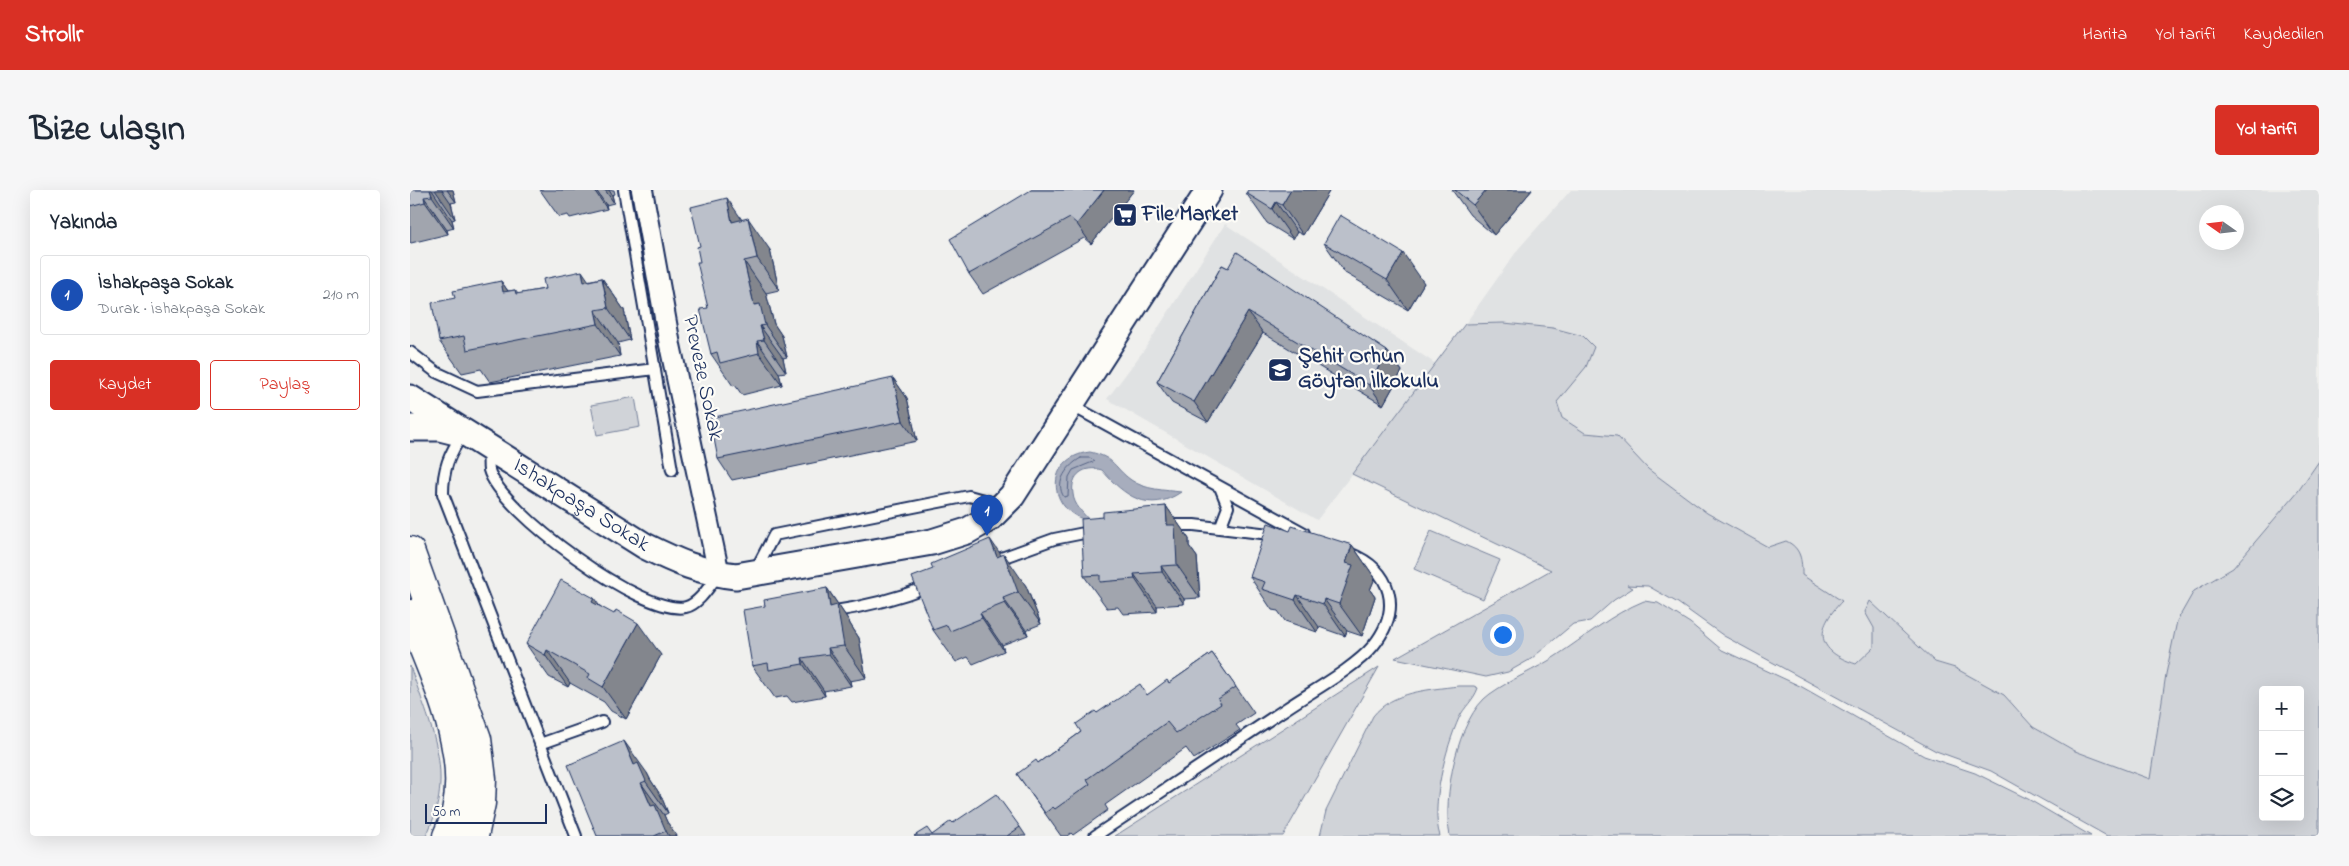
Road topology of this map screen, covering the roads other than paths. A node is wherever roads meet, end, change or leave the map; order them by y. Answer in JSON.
{"nodes":[{"id":1,"x":624,"y":190,"type":"edge"},
{"id":2,"x":642,"y":190,"type":"edge"},
{"id":3,"x":1210,"y":190,"type":"edge"},
{"id":4,"x":410,"y":352,"type":"edge"},
{"id":5,"x":655,"y":369,"type":"junction"},
{"id":6,"x":410,"y":398,"type":"edge"},
{"id":7,"x":1071,"y":405,"type":"junction"},
{"id":8,"x":410,"y":428,"type":"edge"},
{"id":9,"x":463,"y":433,"type":"junction"},
{"id":10,"x":489,"y":450,"type":"junction"},
{"id":11,"x":672,"y":470,"type":"dead end"},
{"id":12,"x":1220,"y":487,"type":"junction"},
{"id":13,"x":1003,"y":505,"type":"junction"},
{"id":14,"x":1154,"y":524,"type":"edge"},
{"id":15,"x":1109,"y":528,"type":"edge"},
{"id":16,"x":1220,"y":528,"type":"junction"},
{"id":17,"x":1342,"y":550,"type":"edge"},
{"id":18,"x":410,"y":551,"type":"edge"},
{"id":19,"x":985,"y":564,"type":"edge"},
{"id":20,"x":753,"y":573,"type":"junction"},
{"id":21,"x":719,"y":574,"type":"junction"},
{"id":22,"x":939,"y":582,"type":"edge"},
{"id":23,"x":819,"y":613,"type":"edge"},
{"id":24,"x":410,"y":614,"type":"edge"},
{"id":25,"x":602,"y":722,"type":"dead end"},
{"id":26,"x":540,"y":744,"type":"junction"},
{"id":27,"x":476,"y":834,"type":"edge"},
{"id":28,"x":447,"y":836,"type":"edge"},
{"id":29,"x":576,"y":836,"type":"edge"},
{"id":30,"x":1095,"y":836,"type":"edge"}],
"edges":[{"from":1,"to":5,"type":"lane"},
{"from":2,"to":21,"type":"street","name":"Preveze Sokak"},
{"from":3,"to":7,"type":"street","name":"İshakpaşa Sokak"},
{"from":4,"to":5,"type":"lane"},
{"from":5,"to":11,"type":"lane"},
{"from":6,"to":9,"type":"street","name":"İshakpaşa Sokak"},
{"from":7,"to":12,"type":"lane"},
{"from":7,"to":13,"type":"street","name":"İshakpaşa Sokak"},
{"from":8,"to":9,"type":"street"},
{"from":9,"to":10,"type":"street","name":"İshakpaşa Sokak"},
{"from":9,"to":26,"type":"lane"},
{"from":10,"to":21,"type":"street","name":"İshakpaşa Sokak"},
{"from":10,"to":21,"type":"lane"},
{"from":12,"to":16,"type":"lane"},
{"from":12,"to":16,"type":"lane"},
{"from":13,"to":20,"type":"street","name":"İshakpaşa Sokak"},
{"from":13,"to":20,"type":"lane"},
{"from":14,"to":16,"type":"lane"},
{"from":15,"to":19,"type":"lane"},
{"from":17,"to":30,"type":"lane"},
{"from":18,"to":27,"type":"main road"},
{"from":20,"to":21,"type":"street","name":"İshakpaşa Sokak"},
{"from":22,"to":23,"type":"lane"},
{"from":24,"to":28,"type":"main road"},
{"from":25,"to":26,"type":"lane"},
{"from":26,"to":29,"type":"lane"}]}
